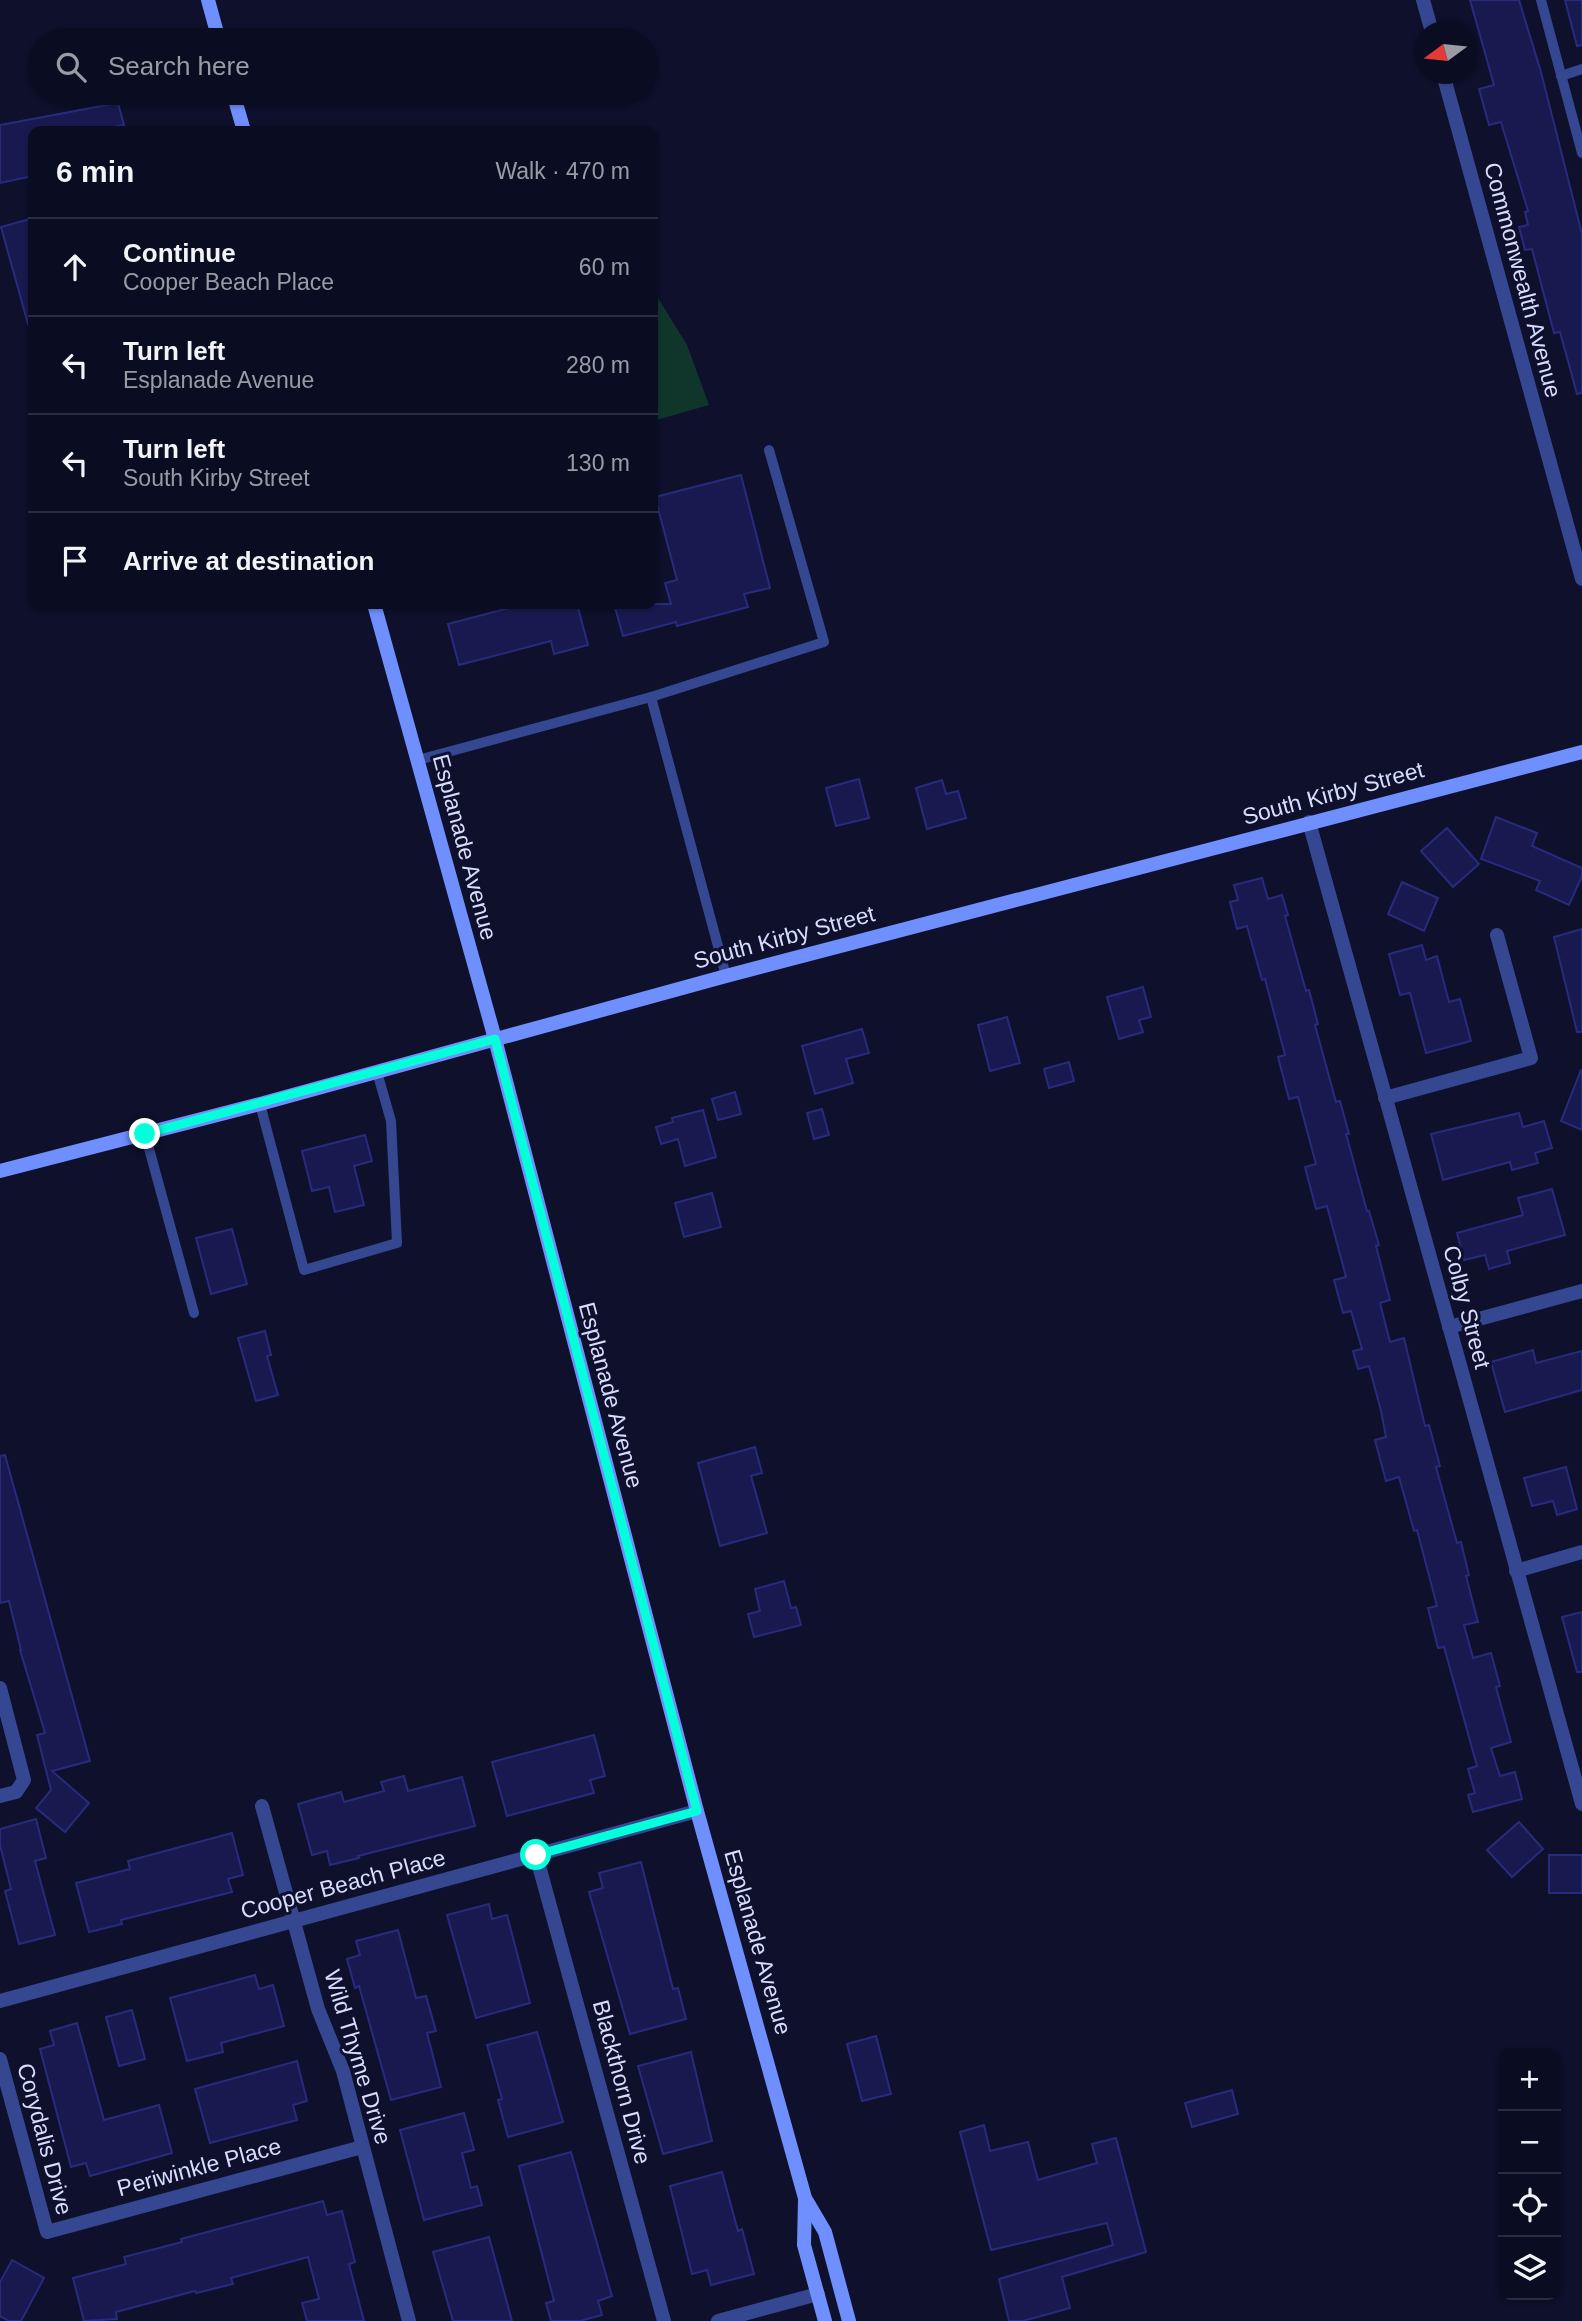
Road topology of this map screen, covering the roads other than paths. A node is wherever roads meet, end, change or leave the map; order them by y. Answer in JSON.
{"nodes":[{"id":1,"x":208,"y":0,"type":"edge"},
{"id":2,"x":1423,"y":0,"type":"edge"},
{"id":3,"x":1541,"y":0,"type":"edge"},
{"id":4,"x":1429,"y":21,"type":"edge"},
{"id":5,"x":216,"y":28,"type":"edge"},
{"id":6,"x":1582,"y":69,"type":"edge"},
{"id":7,"x":1561,"y":76,"type":"junction"},
{"id":8,"x":1446,"y":84,"type":"edge"},
{"id":9,"x":236,"y":105,"type":"edge"},
{"id":10,"x":243,"y":126,"type":"edge"},
{"id":11,"x":1582,"y":153,"type":"edge"},
{"id":12,"x":769,"y":450,"type":"dead end"},
{"id":13,"x":1582,"y":579,"type":"edge"},
{"id":14,"x":375,"y":609,"type":"edge"},
{"id":15,"x":651,"y":697,"type":"junction"},
{"id":16,"x":1582,"y":752,"type":"edge"},
{"id":17,"x":418,"y":760,"type":"junction"},
{"id":18,"x":1309,"y":822,"type":"junction"},
{"id":19,"x":1497,"y":935,"type":"dead end"},
{"id":20,"x":726,"y":976,"type":"junction"},
{"id":21,"x":495,"y":1039,"type":"junction"},
{"id":22,"x":377,"y":1072,"type":"junction"},
{"id":23,"x":1385,"y":1098,"type":"junction"},
{"id":24,"x":260,"y":1104,"type":"junction"},
{"id":25,"x":145,"y":1134,"type":"junction"},
{"id":26,"x":0,"y":1171,"type":"edge"},
{"id":27,"x":1582,"y":1291,"type":"edge"},
{"id":28,"x":194,"y":1313,"type":"dead end"},
{"id":29,"x":1449,"y":1327,"type":"junction"},
{"id":30,"x":1582,"y":1552,"type":"edge"},
{"id":31,"x":1516,"y":1571,"type":"junction"},
{"id":32,"x":0,"y":1688,"type":"edge"},
{"id":33,"x":0,"y":1796,"type":"edge"},
{"id":34,"x":1581,"y":1804,"type":"edge"},
{"id":35,"x":262,"y":1806,"type":"dead end"},
{"id":36,"x":697,"y":1811,"type":"junction"},
{"id":37,"x":536,"y":1855,"type":"junction"},
{"id":38,"x":294,"y":1921,"type":"junction"},
{"id":39,"x":0,"y":2001,"type":"edge"},
{"id":40,"x":0,"y":2059,"type":"edge"},
{"id":41,"x":362,"y":2147,"type":"junction"},
{"id":42,"x":805,"y":2198,"type":"junction"},
{"id":43,"x":47,"y":2232,"type":"joint"},
{"id":44,"x":818,"y":2294,"type":"junction"},
{"id":45,"x":409,"y":2321,"type":"edge"},
{"id":46,"x":664,"y":2321,"type":"edge"},
{"id":47,"x":718,"y":2321,"type":"edge"},
{"id":48,"x":825,"y":2321,"type":"edge"},
{"id":49,"x":849,"y":2321,"type":"edge"}],
"edges":[{"from":1,"to":5,"type":"main road"},
{"from":2,"to":4,"type":"street"},
{"from":3,"to":7,"type":"lane"},
{"from":6,"to":7,"type":"lane"},
{"from":7,"to":11,"type":"lane"},
{"from":8,"to":13,"type":"street","name":"Commonwealth Avenue"},
{"from":9,"to":10,"type":"main road"},
{"from":12,"to":15,"type":"lane"},
{"from":14,"to":17,"type":"main road","name":"Esplanade Avenue"},
{"from":15,"to":17,"type":"lane"},
{"from":15,"to":20,"type":"lane"},
{"from":16,"to":18,"type":"main road","name":"South Kirby Street"},
{"from":17,"to":21,"type":"main road","name":"Esplanade Avenue"},
{"from":18,"to":20,"type":"main road","name":"South Kirby Street"},
{"from":18,"to":23,"type":"street","name":"Colby Street"},
{"from":19,"to":23,"type":"street"},
{"from":20,"to":21,"type":"main road","name":"South Kirby Street"},
{"from":21,"to":22,"type":"main road","name":"South Kirby Street"},
{"from":21,"to":36,"type":"main road","name":"Esplanade Avenue"},
{"from":22,"to":24,"type":"main road","name":"South Kirby Street"},
{"from":22,"to":24,"type":"lane"},
{"from":23,"to":29,"type":"street","name":"Colby Street"},
{"from":24,"to":25,"type":"main road","name":"South Kirby Street"},
{"from":25,"to":26,"type":"main road","name":"South Kirby Street"},
{"from":25,"to":28,"type":"lane"},
{"from":27,"to":29,"type":"street"},
{"from":29,"to":31,"type":"street","name":"Colby Street"},
{"from":30,"to":31,"type":"street"},
{"from":31,"to":34,"type":"street","name":"Colby Street"},
{"from":32,"to":33,"type":"street"},
{"from":35,"to":38,"type":"street","name":"Wild Thyme Drive"},
{"from":36,"to":37,"type":"street","name":"Cooper Beach Place"},
{"from":36,"to":42,"type":"main road","name":"Esplanade Avenue"},
{"from":37,"to":38,"type":"street","name":"Cooper Beach Place"},
{"from":37,"to":46,"type":"street","name":"Blackthorn Drive"},
{"from":38,"to":39,"type":"street","name":"Cooper Beach Place"},
{"from":38,"to":41,"type":"street","name":"Wild Thyme Drive"},
{"from":40,"to":43,"type":"street","name":"Corydalis Drive"},
{"from":41,"to":43,"type":"street","name":"Periwinkle Place"},
{"from":41,"to":45,"type":"street","name":"Wild Thyme Drive"},
{"from":42,"to":44,"type":"main road","name":"Esplanade Avenue"},
{"from":42,"to":49,"type":"main road","name":"Esplanade Avenue"},
{"from":44,"to":47,"type":"street"},
{"from":44,"to":48,"type":"main road","name":"Esplanade Avenue"}]}
